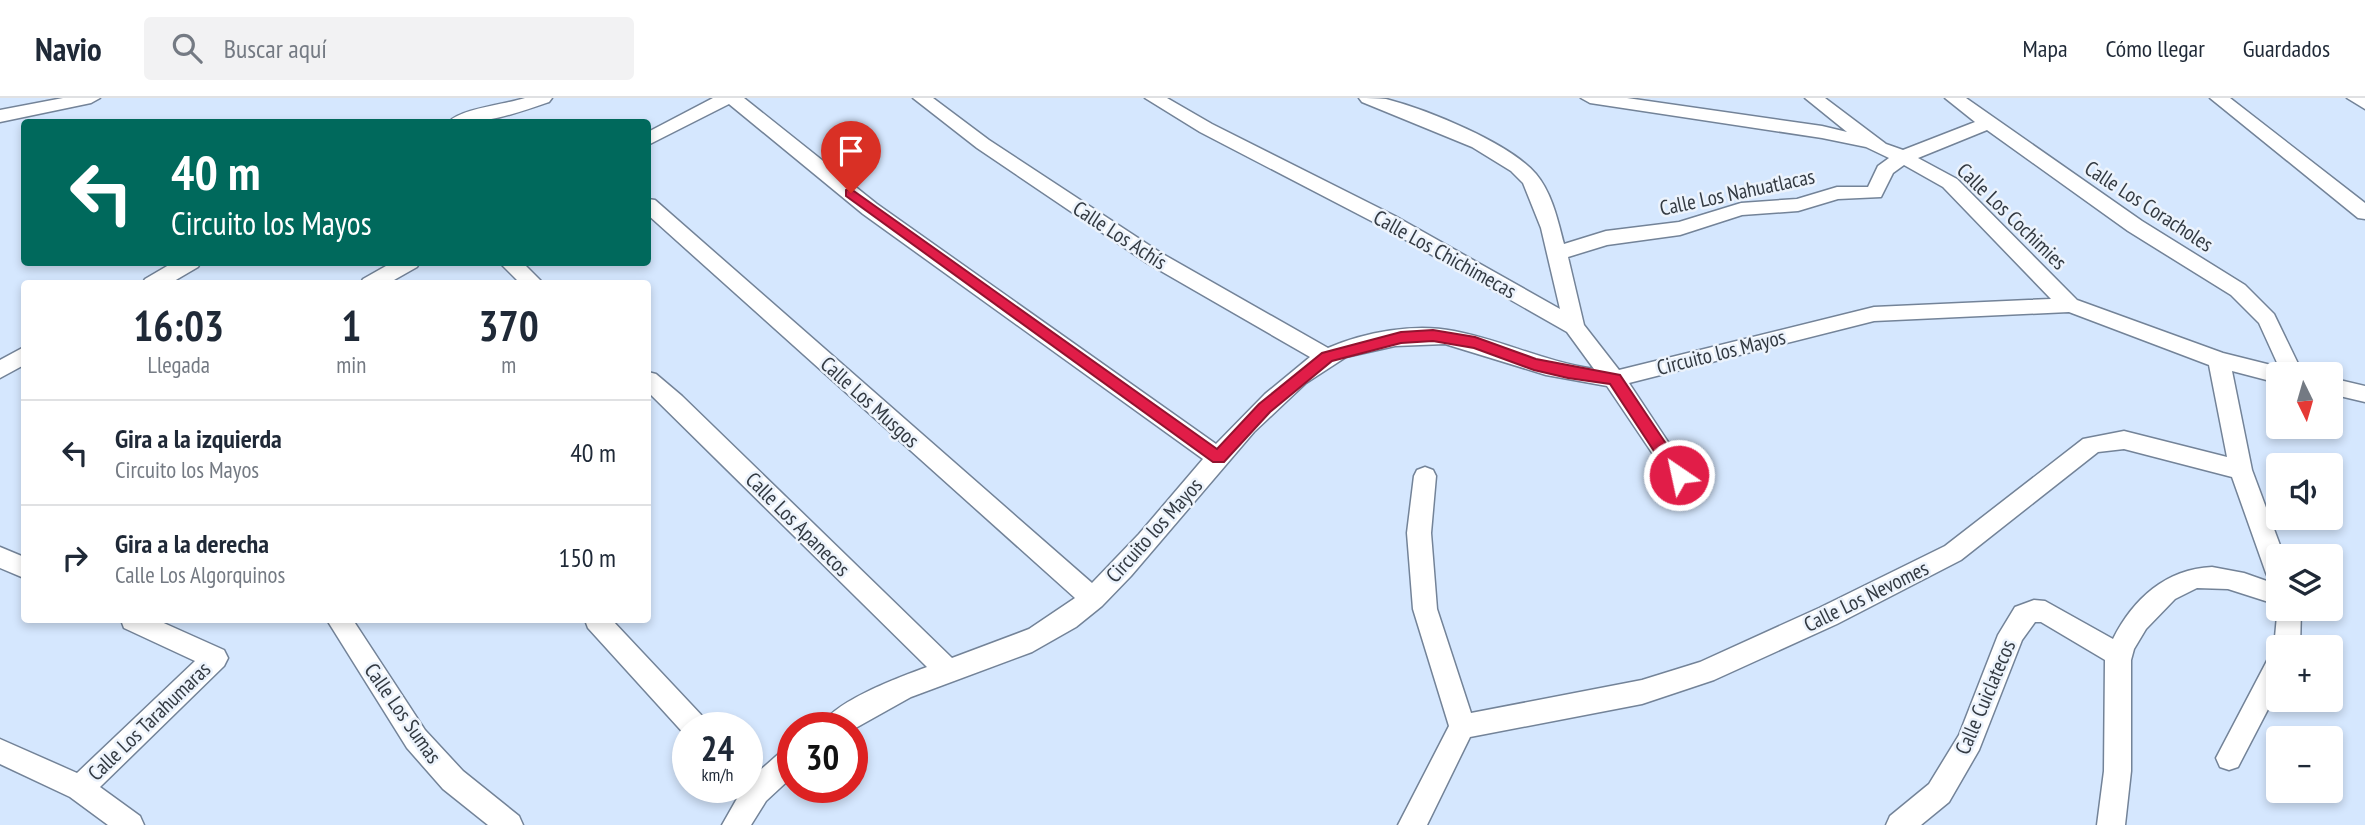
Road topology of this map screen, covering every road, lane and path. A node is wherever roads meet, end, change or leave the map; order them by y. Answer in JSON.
{"nodes":[{"id":1,"x":91,"y":98,"type":"edge"},
{"id":2,"x":478,"y":98,"type":"edge"},
{"id":3,"x":544,"y":98,"type":"edge"},
{"id":4,"x":727,"y":98,"type":"edge"},
{"id":5,"x":733,"y":98,"type":"edge"},
{"id":6,"x":922,"y":98,"type":"edge"},
{"id":7,"x":1154,"y":98,"type":"edge"},
{"id":8,"x":1368,"y":98,"type":"edge"},
{"id":9,"x":1590,"y":98,"type":"edge"},
{"id":10,"x":1814,"y":98,"type":"edge"},
{"id":11,"x":1954,"y":98,"type":"edge"},
{"id":12,"x":2219,"y":98,"type":"edge"},
{"id":13,"x":2356,"y":98,"type":"edge"},
{"id":14,"x":2365,"y":104,"type":"edge"},
{"id":15,"x":0,"y":116,"type":"edge"},
{"id":16,"x":464,"y":119,"type":"edge"},
{"id":17,"x":468,"y":119,"type":"edge"},
{"id":18,"x":1988,"y":123,"type":"junction"},
{"id":19,"x":651,"y":137,"type":"edge"},
{"id":20,"x":1879,"y":148,"type":"junction"},
{"id":21,"x":1903,"y":157,"type":"junction"},
{"id":22,"x":651,"y":208,"type":"edge"},
{"id":23,"x":2365,"y":213,"type":"edge"},
{"id":24,"x":1555,"y":254,"type":"junction"},
{"id":25,"x":184,"y":266,"type":"edge"},
{"id":26,"x":403,"y":266,"type":"edge"},
{"id":27,"x":514,"y":266,"type":"edge"},
{"id":28,"x":159,"y":280,"type":"edge"},
{"id":29,"x":377,"y":280,"type":"edge"},
{"id":30,"x":529,"y":280,"type":"edge"},
{"id":31,"x":2070,"y":305,"type":"junction"},
{"id":32,"x":1574,"y":327,"type":"junction"},
{"id":33,"x":21,"y":357,"type":"edge"},
{"id":34,"x":1327,"y":357,"type":"junction"},
{"id":35,"x":2219,"y":360,"type":"junction"},
{"id":36,"x":2287,"y":362,"type":"edge"},
{"id":37,"x":0,"y":370,"type":"edge"},
{"id":38,"x":2266,"y":372,"type":"edge"},
{"id":39,"x":1614,"y":379,"type":"junction"},
{"id":40,"x":651,"y":383,"type":"edge"},
{"id":41,"x":2343,"y":389,"type":"edge"},
{"id":42,"x":2365,"y":394,"type":"edge"},
{"id":43,"x":1218,"y":458,"type":"junction"},
{"id":44,"x":2241,"y":470,"type":"junction"},
{"id":45,"x":1679,"y":475,"type":"dead end"},
{"id":46,"x":1425,"y":476,"type":"dead end"},
{"id":47,"x":2268,"y":544,"type":"edge"},
{"id":48,"x":0,"y":557,"type":"edge"},
{"id":49,"x":21,"y":567,"type":"edge"},
{"id":50,"x":2266,"y":591,"type":"edge"},
{"id":51,"x":1093,"y":599,"type":"junction"},
{"id":52,"x":139,"y":623,"type":"edge"},
{"id":53,"x":341,"y":623,"type":"edge"},
{"id":54,"x":600,"y":623,"type":"edge"},
{"id":55,"x":2119,"y":655,"type":"junction"},
{"id":56,"x":947,"y":670,"type":"junction"},
{"id":57,"x":2266,"y":688,"type":"edge"},
{"id":58,"x":681,"y":712,"type":"edge"},
{"id":59,"x":860,"y":712,"type":"edge"},
{"id":60,"x":1462,"y":727,"type":"junction"},
{"id":61,"x":0,"y":751,"type":"edge"},
{"id":62,"x":2229,"y":758,"type":"dead end"},
{"id":63,"x":80,"y":788,"type":"junction"},
{"id":64,"x":745,"y":803,"type":"edge"},
{"id":65,"x":130,"y":825,"type":"edge"},
{"id":66,"x":509,"y":825,"type":"edge"},
{"id":67,"x":736,"y":825,"type":"edge"},
{"id":68,"x":1412,"y":825,"type":"edge"},
{"id":69,"x":1900,"y":825,"type":"edge"},
{"id":70,"x":2111,"y":825,"type":"edge"}],
"edges":[{"from":1,"to":15,"type":"street"},
{"from":2,"to":16,"type":"street"},
{"from":3,"to":17,"type":"street"},
{"from":4,"to":19,"type":"street"},
{"from":5,"to":43,"type":"street"},
{"from":6,"to":34,"type":"street","name":"Calle Los Achís"},
{"from":7,"to":32,"type":"street","name":"Calle Los Chichimecas"},
{"from":8,"to":24,"type":"street"},
{"from":9,"to":20,"type":"street"},
{"from":10,"to":20,"type":"street","name":"Calle Los Cochimies"},
{"from":11,"to":18,"type":"street","name":"Calle Los Coracholes"},
{"from":12,"to":23,"type":"street"},
{"from":13,"to":14,"type":"street"},
{"from":18,"to":21,"type":"street","name":"Calle Los Nahuatlacas"},
{"from":18,"to":36,"type":"street","name":"Calle Los Coracholes"},
{"from":20,"to":21,"type":"street","name":"Calle Los Cochimies"},
{"from":21,"to":24,"type":"street","name":"Calle Los Nahuatlacas"},
{"from":21,"to":31,"type":"street","name":"Calle Los Cochimies"},
{"from":22,"to":51,"type":"street","name":"Calle Los Musgos"},
{"from":24,"to":32,"type":"street"},
{"from":25,"to":28,"type":"street"},
{"from":26,"to":29,"type":"street"},
{"from":27,"to":30,"type":"street"},
{"from":31,"to":35,"type":"street","name":"Circuito los Mayos"},
{"from":31,"to":39,"type":"street","name":"Circuito los Mayos"},
{"from":32,"to":39,"type":"street","name":"Calle Los Chichimecas"},
{"from":33,"to":37,"type":"street"},
{"from":34,"to":39,"type":"street","name":"Circuito los Mayos"},
{"from":34,"to":43,"type":"street","name":"Circuito los Mayos"},
{"from":35,"to":38,"type":"street","name":"Circuito los Mayos"},
{"from":35,"to":44,"type":"street"},
{"from":39,"to":45,"type":"street","name":"Calle Los Chichimecas"},
{"from":40,"to":56,"type":"street","name":"Calle Los Apanecos"},
{"from":41,"to":42,"type":"street"},
{"from":43,"to":51,"type":"street","name":"Circuito los Mayos"},
{"from":44,"to":47,"type":"street"},
{"from":44,"to":60,"type":"street","name":"Calle Los Nevomes"},
{"from":46,"to":60,"type":"street"},
{"from":48,"to":49,"type":"street"},
{"from":50,"to":55,"type":"street"},
{"from":51,"to":56,"type":"street","name":"Circuito los Mayos"},
{"from":52,"to":63,"type":"street","name":"Calle Los Tarahumaras"},
{"from":53,"to":66,"type":"street","name":"Calle Los Sumas"},
{"from":54,"to":58,"type":"street"},
{"from":55,"to":69,"type":"street","name":"Calle Cuiclatecos"},
{"from":55,"to":70,"type":"street"},
{"from":56,"to":59,"type":"street","name":"Circuito los Mayos"},
{"from":57,"to":62,"type":"street"},
{"from":60,"to":68,"type":"street"},
{"from":61,"to":63,"type":"street","name":"Calle Los Tarahumaras"},
{"from":63,"to":65,"type":"street","name":"Calle Los Tarahumaras"},
{"from":64,"to":67,"type":"street"}]}
